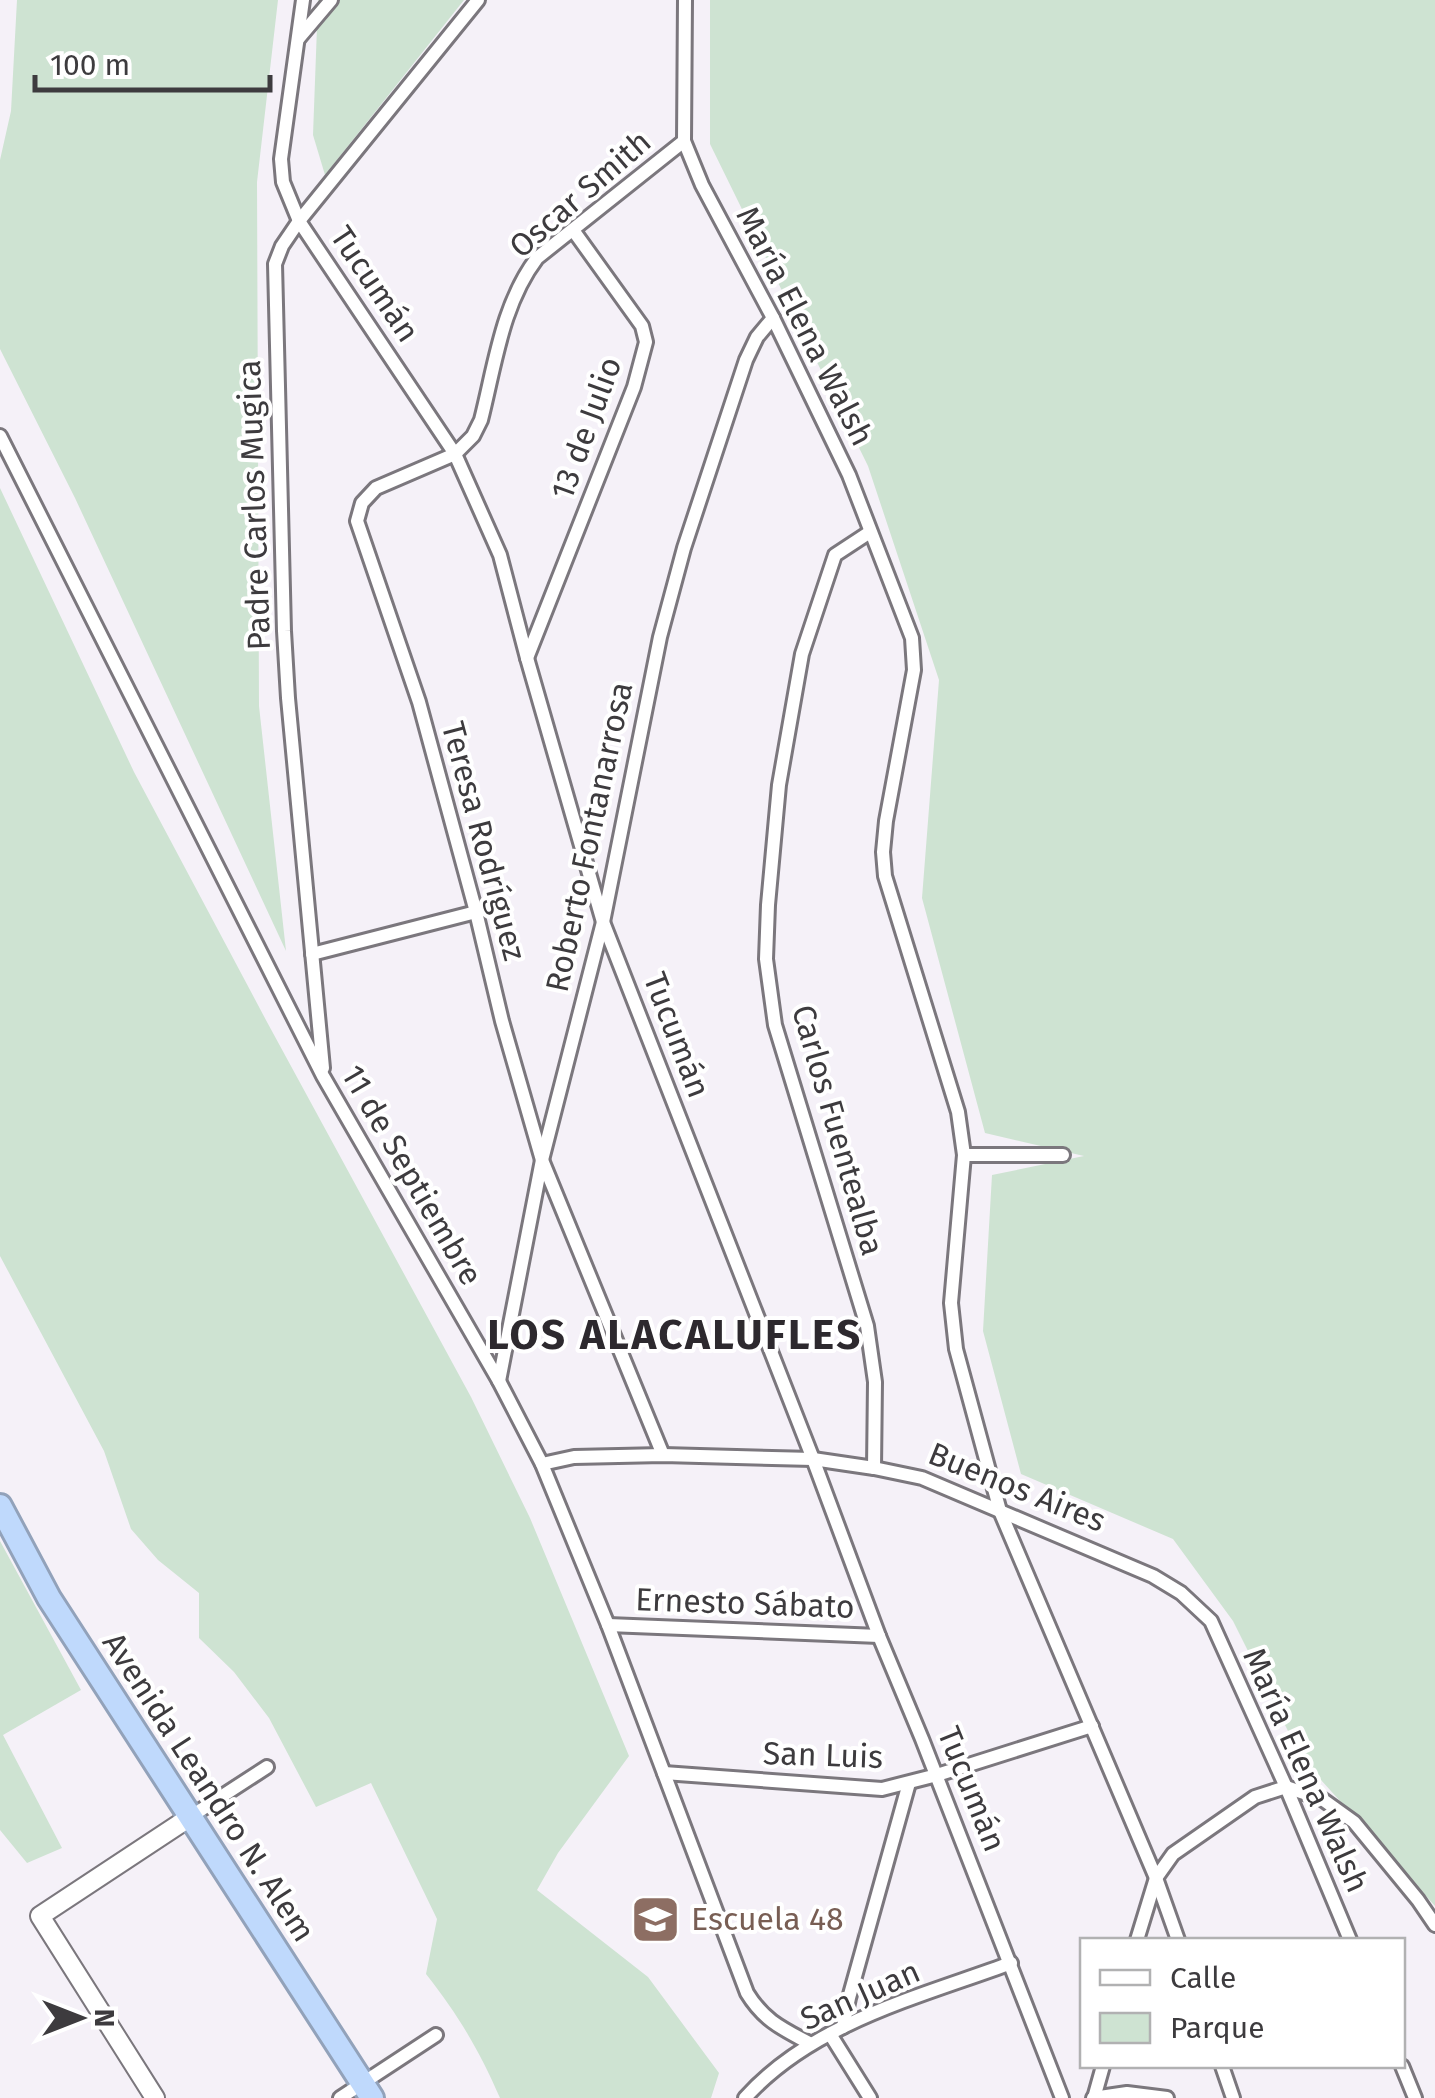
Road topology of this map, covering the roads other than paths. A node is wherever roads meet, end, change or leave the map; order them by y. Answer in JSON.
{"nodes":[{"id":1,"x":303,"y":0,"type":"edge"},
{"id":2,"x":331,"y":0,"type":"edge"},
{"id":3,"x":478,"y":0,"type":"edge"},
{"id":4,"x":684,"y":0,"type":"edge"},
{"id":5,"x":298,"y":39,"type":"junction"},
{"id":6,"x":684,"y":140,"type":"junction"},
{"id":7,"x":299,"y":221,"type":"junction"},
{"id":8,"x":574,"y":230,"type":"junction"},
{"id":9,"x":774,"y":318,"type":"junction"},
{"id":10,"x":0,"y":436,"type":"edge"},
{"id":11,"x":455,"y":454,"type":"junction"},
{"id":12,"x":870,"y":532,"type":"junction"},
{"id":13,"x":526,"y":658,"type":"junction"},
{"id":14,"x":476,"y":912,"type":"junction"},
{"id":15,"x":602,"y":922,"type":"junction"},
{"id":16,"x":312,"y":954,"type":"junction"},
{"id":17,"x":323,"y":1076,"type":"junction"},
{"id":18,"x":964,"y":1155,"type":"junction"},
{"id":19,"x":1063,"y":1155,"type":"dead end"},
{"id":20,"x":542,"y":1160,"type":"junction"},
{"id":21,"x":499,"y":1381,"type":"junction"},
{"id":22,"x":663,"y":1455,"type":"junction"},
{"id":23,"x":813,"y":1460,"type":"junction"},
{"id":24,"x":542,"y":1464,"type":"junction"},
{"id":25,"x":874,"y":1468,"type":"junction"},
{"id":26,"x":0,"y":1506,"type":"edge"},
{"id":27,"x":1000,"y":1511,"type":"junction"},
{"id":28,"x":1211,"y":1621,"type":"joint"},
{"id":29,"x":608,"y":1625,"type":"junction"},
{"id":30,"x":879,"y":1636,"type":"junction"},
{"id":31,"x":1092,"y":1726,"type":"junction"},
{"id":32,"x":267,"y":1767,"type":"dead end"},
{"id":33,"x":664,"y":1773,"type":"junction"},
{"id":34,"x":936,"y":1775,"type":"junction"},
{"id":35,"x":909,"y":1783,"type":"junction"},
{"id":36,"x":1286,"y":1786,"type":"junction"},
{"id":37,"x":190,"y":1817,"type":"junction"},
{"id":38,"x":1156,"y":1878,"type":"junction"},
{"id":39,"x":1435,"y":1925,"type":"edge"},
{"id":40,"x":1138,"y":1938,"type":"edge"},
{"id":41,"x":1177,"y":1938,"type":"edge"},
{"id":42,"x":1349,"y":1938,"type":"edge"},
{"id":43,"x":1010,"y":1963,"type":"junction"},
{"id":44,"x":836,"y":2031,"type":"junction"},
{"id":45,"x":436,"y":2035,"type":"dead end"},
{"id":46,"x":811,"y":2044,"type":"junction"},
{"id":47,"x":1101,"y":2068,"type":"edge"},
{"id":48,"x":1223,"y":2068,"type":"edge"},
{"id":49,"x":1403,"y":2068,"type":"edge"},
{"id":50,"x":367,"y":2090,"type":"edge"},
{"id":51,"x":155,"y":2098,"type":"edge"},
{"id":52,"x":340,"y":2098,"type":"edge"},
{"id":53,"x":745,"y":2098,"type":"edge"},
{"id":54,"x":870,"y":2098,"type":"edge"},
{"id":55,"x":1062,"y":2098,"type":"edge"},
{"id":56,"x":1093,"y":2098,"type":"edge"},
{"id":57,"x":1166,"y":2098,"type":"edge"},
{"id":58,"x":1233,"y":2098,"type":"edge"},
{"id":59,"x":1415,"y":2098,"type":"edge"}],
"edges":[{"from":1,"to":5,"type":"street","name":"Tucumán"},
{"from":2,"to":5,"type":"street"},
{"from":3,"to":7,"type":"street","name":"Padre Carlos Mugica"},
{"from":4,"to":6,"type":"street","name":"María Elena Walsh"},
{"from":5,"to":7,"type":"street","name":"Tucumán"},
{"from":6,"to":8,"type":"street","name":"Oscar Smith"},
{"from":6,"to":9,"type":"street","name":"María Elena Walsh"},
{"from":7,"to":11,"type":"street","name":"Tucumán"},
{"from":7,"to":16,"type":"street","name":"Padre Carlos Mugica"},
{"from":8,"to":11,"type":"street","name":"Oscar Smith"},
{"from":8,"to":13,"type":"street","name":"13 de Julio"},
{"from":9,"to":12,"type":"street","name":"María Elena Walsh"},
{"from":9,"to":15,"type":"street","name":"Roberto Fontanarrosa"},
{"from":10,"to":17,"type":"street","name":"11 de Septiembre"},
{"from":11,"to":13,"type":"street","name":"Tucumán"},
{"from":11,"to":14,"type":"street","name":"Teresa Rodríguez"},
{"from":12,"to":18,"type":"street","name":"María Elena Walsh"},
{"from":12,"to":25,"type":"street","name":"Carlos Fuentealba"},
{"from":13,"to":15,"type":"street","name":"Tucumán"},
{"from":14,"to":16,"type":"street"},
{"from":14,"to":20,"type":"street","name":"Teresa Rodríguez"},
{"from":15,"to":20,"type":"street","name":"Roberto Fontanarrosa"},
{"from":15,"to":23,"type":"street","name":"Tucumán"},
{"from":16,"to":17,"type":"street","name":"Padre Carlos Mugica"},
{"from":17,"to":21,"type":"street","name":"11 de Septiembre"},
{"from":18,"to":19,"type":"street"},
{"from":18,"to":27,"type":"street"},
{"from":20,"to":21,"type":"street","name":"Roberto Fontanarrosa"},
{"from":20,"to":22,"type":"street","name":"Teresa Rodríguez"},
{"from":21,"to":24,"type":"street","name":"11 de Septiembre"},
{"from":22,"to":23,"type":"street","name":"Buenos Aires"},
{"from":22,"to":24,"type":"street","name":"Buenos Aires"},
{"from":23,"to":25,"type":"street","name":"Buenos Aires"},
{"from":23,"to":30,"type":"street","name":"Tucumán"},
{"from":24,"to":29,"type":"street","name":"11 de Septiembre"},
{"from":25,"to":27,"type":"street","name":"Buenos Aires"},
{"from":26,"to":37,"type":"highway","name":"Avenida Leandro N. Alem"},
{"from":27,"to":28,"type":"street","name":"Buenos Aires"},
{"from":27,"to":31,"type":"street"},
{"from":28,"to":36,"type":"street","name":"María Elena Walsh"},
{"from":29,"to":30,"type":"street","name":"Ernesto Sábato"},
{"from":29,"to":33,"type":"street","name":"11 de Septiembre"},
{"from":30,"to":34,"type":"street","name":"Tucumán"},
{"from":31,"to":34,"type":"street","name":"San Luis"},
{"from":31,"to":38,"type":"street"},
{"from":32,"to":37,"type":"street"},
{"from":33,"to":35,"type":"street","name":"San Luis"},
{"from":33,"to":46,"type":"street","name":"11 de Septiembre"},
{"from":34,"to":35,"type":"street","name":"San Luis"},
{"from":34,"to":43,"type":"street","name":"Tucumán"},
{"from":35,"to":44,"type":"street"},
{"from":36,"to":38,"type":"street"},
{"from":36,"to":39,"type":"street"},
{"from":36,"to":42,"type":"street","name":"María Elena Walsh"},
{"from":37,"to":50,"type":"highway","name":"Avenida Leandro N. Alem"},
{"from":37,"to":51,"type":"main road"},
{"from":38,"to":40,"type":"street"},
{"from":38,"to":41,"type":"street"},
{"from":43,"to":44,"type":"street","name":"San Juan"},
{"from":43,"to":55,"type":"street","name":"Tucumán"},
{"from":44,"to":46,"type":"street","name":"San Juan"},
{"from":44,"to":54,"type":"street"},
{"from":45,"to":50,"type":"street"},
{"from":46,"to":53,"type":"street","name":"San Juan"},
{"from":47,"to":56,"type":"street"},
{"from":48,"to":58,"type":"street"},
{"from":49,"to":59,"type":"street"},
{"from":50,"to":52,"type":"street"},
{"from":56,"to":57,"type":"street"}]}
